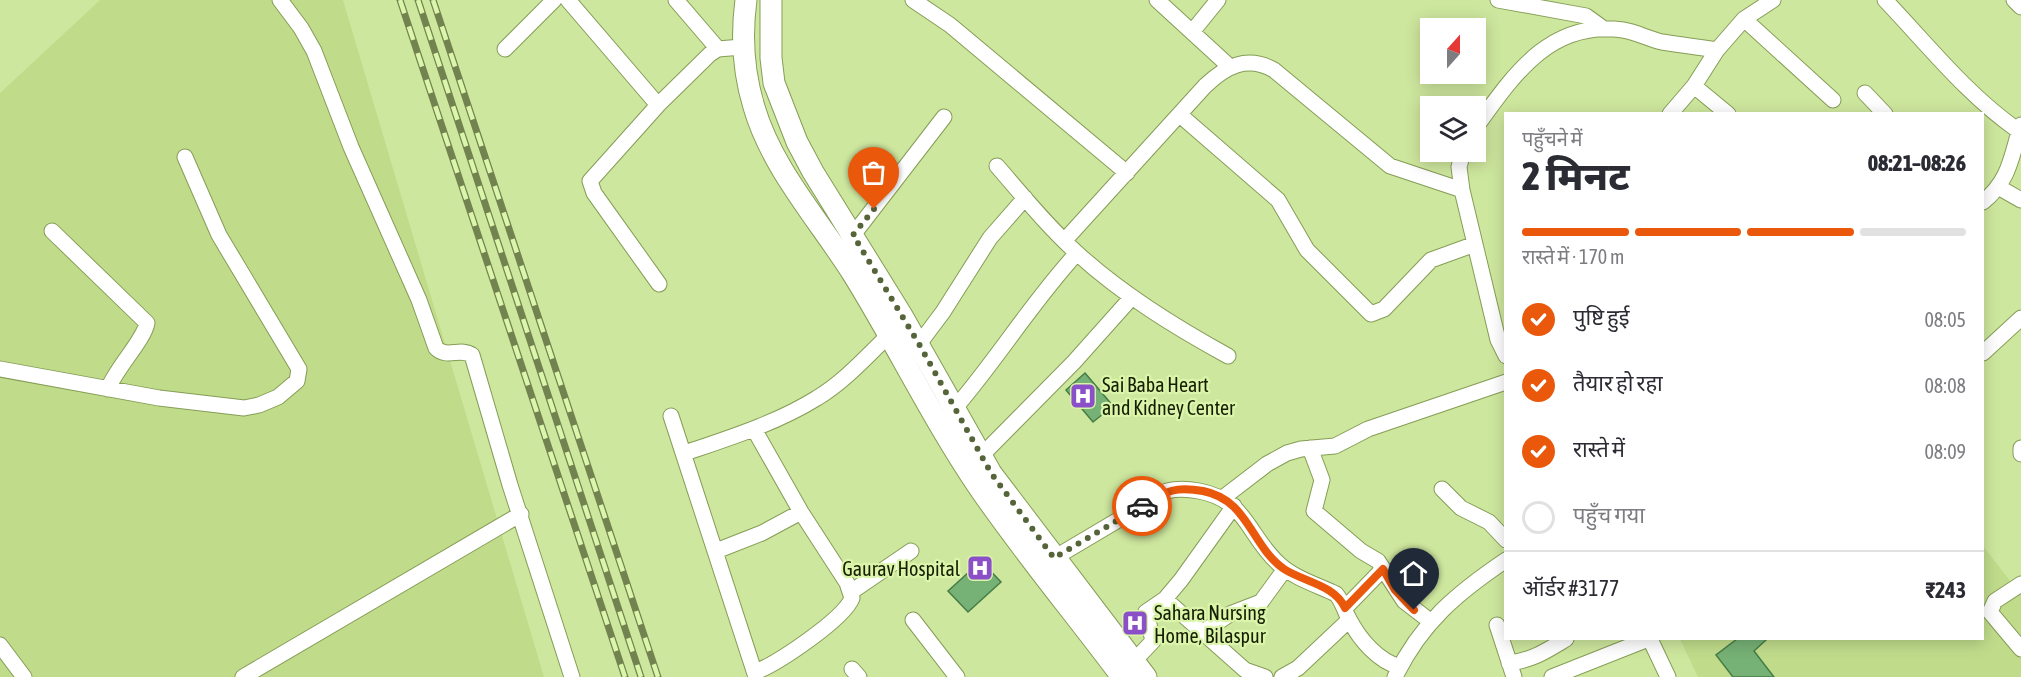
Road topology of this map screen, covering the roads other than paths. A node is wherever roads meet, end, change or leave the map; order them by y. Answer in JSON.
{"nodes":[{"id":1,"x":280,"y":0,"type":"edge"},
{"id":2,"x":554,"y":0,"type":"edge"},
{"id":3,"x":568,"y":0,"type":"edge"},
{"id":4,"x":676,"y":0,"type":"edge"},
{"id":5,"x":746,"y":0,"type":"edge"},
{"id":6,"x":771,"y":0,"type":"edge"},
{"id":7,"x":913,"y":0,"type":"edge"},
{"id":8,"x":1157,"y":0,"type":"edge"},
{"id":9,"x":1218,"y":0,"type":"edge"},
{"id":10,"x":1498,"y":0,"type":"edge"},
{"id":11,"x":1773,"y":0,"type":"edge"},
{"id":12,"x":1886,"y":0,"type":"edge"},
{"id":13,"x":2014,"y":0,"type":"edge"},
{"id":14,"x":2021,"y":7,"type":"edge"},
{"id":15,"x":1744,"y":20,"type":"junction"},
{"id":16,"x":1604,"y":29,"type":"junction"},
{"id":17,"x":1192,"y":32,"type":"junction"},
{"id":18,"x":742,"y":47,"type":"junction"},
{"id":19,"x":505,"y":49,"type":"dead end"},
{"id":20,"x":718,"y":49,"type":"junction"},
{"id":21,"x":1717,"y":50,"type":"junction"},
{"id":22,"x":1229,"y":66,"type":"junction"},
{"id":23,"x":1694,"y":86,"type":"junction"},
{"id":24,"x":1865,"y":93,"type":"dead end"},
{"id":25,"x":1833,"y":100,"type":"dead end"},
{"id":26,"x":658,"y":105,"type":"junction"},
{"id":27,"x":1672,"y":112,"type":"edge"},
{"id":28,"x":1726,"y":112,"type":"edge"},
{"id":29,"x":1883,"y":112,"type":"edge"},
{"id":30,"x":1486,"y":114,"type":"edge"},
{"id":31,"x":1180,"y":115,"type":"junction"},
{"id":32,"x":944,"y":117,"type":"dead end"},
{"id":33,"x":2020,"y":128,"type":"edge"},
{"id":34,"x":185,"y":157,"type":"dead end"},
{"id":35,"x":1460,"y":162,"type":"edge"},
{"id":36,"x":997,"y":166,"type":"dead end"},
{"id":37,"x":1127,"y":173,"type":"junction"},
{"id":38,"x":2000,"y":188,"type":"junction"},
{"id":39,"x":1462,"y":190,"type":"junction"},
{"id":40,"x":1025,"y":198,"type":"junction"},
{"id":41,"x":2021,"y":200,"type":"edge"},
{"id":42,"x":1984,"y":201,"type":"edge"},
{"id":43,"x":52,"y":231,"type":"dead end"},
{"id":44,"x":853,"y":235,"type":"junction"},
{"id":45,"x":1065,"y":240,"type":"junction"},
{"id":46,"x":1475,"y":244,"type":"junction"},
{"id":47,"x":1077,"y":253,"type":"junction"},
{"id":48,"x":659,"y":284,"type":"dead end"},
{"id":49,"x":1132,"y":297,"type":"junction"},
{"id":50,"x":2021,"y":318,"type":"edge"},
{"id":51,"x":890,"y":334,"type":"junction"},
{"id":52,"x":919,"y":344,"type":"junction"},
{"id":53,"x":1504,"y":352,"type":"edge"},
{"id":54,"x":1984,"y":353,"type":"edge"},
{"id":55,"x":1228,"y":356,"type":"dead end"},
{"id":56,"x":0,"y":369,"type":"edge"},
{"id":57,"x":1504,"y":383,"type":"edge"},
{"id":58,"x":108,"y":389,"type":"junction"},
{"id":59,"x":955,"y":408,"type":"junction"},
{"id":60,"x":671,"y":416,"type":"dead end"},
{"id":61,"x":754,"y":429,"type":"junction"},
{"id":62,"x":1310,"y":448,"type":"junction"},
{"id":63,"x":2021,"y":448,"type":"edge"},
{"id":64,"x":685,"y":453,"type":"junction"},
{"id":65,"x":2021,"y":454,"type":"edge"},
{"id":66,"x":981,"y":456,"type":"junction"},
{"id":67,"x":1442,"y":489,"type":"dead end"},
{"id":68,"x":1229,"y":501,"type":"junction"},
{"id":69,"x":801,"y":512,"type":"junction"},
{"id":70,"x":520,"y":514,"type":"junction"},
{"id":71,"x":1504,"y":538,"type":"edge"},
{"id":72,"x":716,"y":551,"type":"junction"},
{"id":73,"x":911,"y":551,"type":"dead end"},
{"id":74,"x":1054,"y":558,"type":"junction"},
{"id":75,"x":1504,"y":561,"type":"edge"},
{"id":76,"x":1285,"y":569,"type":"junction"},
{"id":77,"x":1383,"y":569,"type":"junction"},
{"id":78,"x":2021,"y":584,"type":"edge"},
{"id":79,"x":851,"y":592,"type":"junction"},
{"id":80,"x":1165,"y":599,"type":"junction"},
{"id":81,"x":1347,"y":614,"type":"junction"},
{"id":82,"x":913,"y":620,"type":"dead end"},
{"id":83,"x":1430,"y":621,"type":"junction"},
{"id":84,"x":1497,"y":625,"type":"dead end"},
{"id":85,"x":1203,"y":632,"type":"junction"},
{"id":86,"x":1565,"y":640,"type":"edge"},
{"id":87,"x":1646,"y":640,"type":"edge"},
{"id":88,"x":1650,"y":640,"type":"edge"},
{"id":89,"x":0,"y":645,"type":"edge"},
{"id":90,"x":1110,"y":645,"type":"junction"},
{"id":91,"x":2021,"y":649,"type":"edge"},
{"id":92,"x":1512,"y":670,"type":"edge"},
{"id":93,"x":1125,"y":672,"type":"edge"},
{"id":94,"x":1398,"y":672,"type":"edge"},
{"id":95,"x":756,"y":674,"type":"edge"},
{"id":96,"x":24,"y":677,"type":"edge"},
{"id":97,"x":243,"y":677,"type":"edge"},
{"id":98,"x":572,"y":677,"type":"edge"},
{"id":99,"x":957,"y":677,"type":"edge"},
{"id":100,"x":1265,"y":677,"type":"edge"},
{"id":101,"x":1282,"y":677,"type":"edge"},
{"id":102,"x":1552,"y":677,"type":"edge"},
{"id":103,"x":1668,"y":677,"type":"edge"}],
"edges":[{"from":1,"to":70,"type":"street"},
{"from":2,"to":19,"type":"street"},
{"from":3,"to":26,"type":"street"},
{"from":4,"to":20,"type":"street"},
{"from":5,"to":18,"type":"main road"},
{"from":6,"to":44,"type":"main road"},
{"from":7,"to":37,"type":"street"},
{"from":8,"to":17,"type":"street"},
{"from":9,"to":17,"type":"street"},
{"from":10,"to":16,"type":"street"},
{"from":11,"to":15,"type":"street"},
{"from":12,"to":33,"type":"street"},
{"from":13,"to":14,"type":"street"},
{"from":15,"to":21,"type":"street"},
{"from":15,"to":25,"type":"street"},
{"from":16,"to":21,"type":"street"},
{"from":16,"to":30,"type":"street"},
{"from":17,"to":22,"type":"street"},
{"from":18,"to":20,"type":"street"},
{"from":18,"to":51,"type":"main road"},
{"from":20,"to":26,"type":"street"},
{"from":21,"to":23,"type":"street"},
{"from":22,"to":31,"type":"street"},
{"from":22,"to":39,"type":"street"},
{"from":23,"to":27,"type":"street"},
{"from":23,"to":28,"type":"street"},
{"from":24,"to":29,"type":"street"},
{"from":26,"to":48,"type":"street"},
{"from":31,"to":37,"type":"street"},
{"from":31,"to":46,"type":"street"},
{"from":32,"to":44,"type":"street"},
{"from":33,"to":38,"type":"street"},
{"from":34,"to":58,"type":"street"},
{"from":35,"to":39,"type":"street"},
{"from":36,"to":40,"type":"street"},
{"from":37,"to":45,"type":"street"},
{"from":38,"to":41,"type":"street"},
{"from":38,"to":42,"type":"street"},
{"from":39,"to":46,"type":"street"},
{"from":40,"to":45,"type":"street"},
{"from":40,"to":52,"type":"street"},
{"from":43,"to":58,"type":"street"},
{"from":44,"to":52,"type":"main road"},
{"from":45,"to":47,"type":"street"},
{"from":46,"to":53,"type":"street"},
{"from":47,"to":49,"type":"street"},
{"from":47,"to":59,"type":"street"},
{"from":49,"to":55,"type":"street"},
{"from":49,"to":66,"type":"street"},
{"from":50,"to":54,"type":"street"},
{"from":51,"to":61,"type":"street"},
{"from":51,"to":90,"type":"main road"},
{"from":52,"to":59,"type":"main road"},
{"from":56,"to":58,"type":"street"},
{"from":57,"to":62,"type":"street"},
{"from":59,"to":66,"type":"main road"},
{"from":60,"to":64,"type":"street"},
{"from":61,"to":64,"type":"street"},
{"from":61,"to":69,"type":"street"},
{"from":62,"to":68,"type":"street"},
{"from":62,"to":77,"type":"street"},
{"from":63,"to":65,"type":"street"},
{"from":64,"to":72,"type":"street"},
{"from":66,"to":74,"type":"main road"},
{"from":67,"to":71,"type":"street"},
{"from":68,"to":74,"type":"street"},
{"from":68,"to":76,"type":"street"},
{"from":68,"to":80,"type":"street"},
{"from":69,"to":72,"type":"street"},
{"from":69,"to":79,"type":"street"},
{"from":70,"to":97,"type":"street"},
{"from":70,"to":98,"type":"street"},
{"from":72,"to":95,"type":"street"},
{"from":73,"to":79,"type":"street"},
{"from":74,"to":90,"type":"main road"},
{"from":75,"to":83,"type":"street"},
{"from":76,"to":81,"type":"street"},
{"from":76,"to":85,"type":"street"},
{"from":77,"to":81,"type":"street"},
{"from":77,"to":83,"type":"street"},
{"from":78,"to":91,"type":"street"},
{"from":79,"to":95,"type":"street"},
{"from":80,"to":85,"type":"street"},
{"from":80,"to":93,"type":"street"},
{"from":81,"to":94,"type":"street"},
{"from":81,"to":101,"type":"street"},
{"from":82,"to":99,"type":"street"},
{"from":83,"to":94,"type":"street"},
{"from":84,"to":92,"type":"street"},
{"from":85,"to":100,"type":"street"},
{"from":86,"to":92,"type":"street"},
{"from":87,"to":102,"type":"street"},
{"from":88,"to":103,"type":"street"},
{"from":89,"to":96,"type":"street"},
{"from":90,"to":93,"type":"main road"}]}
